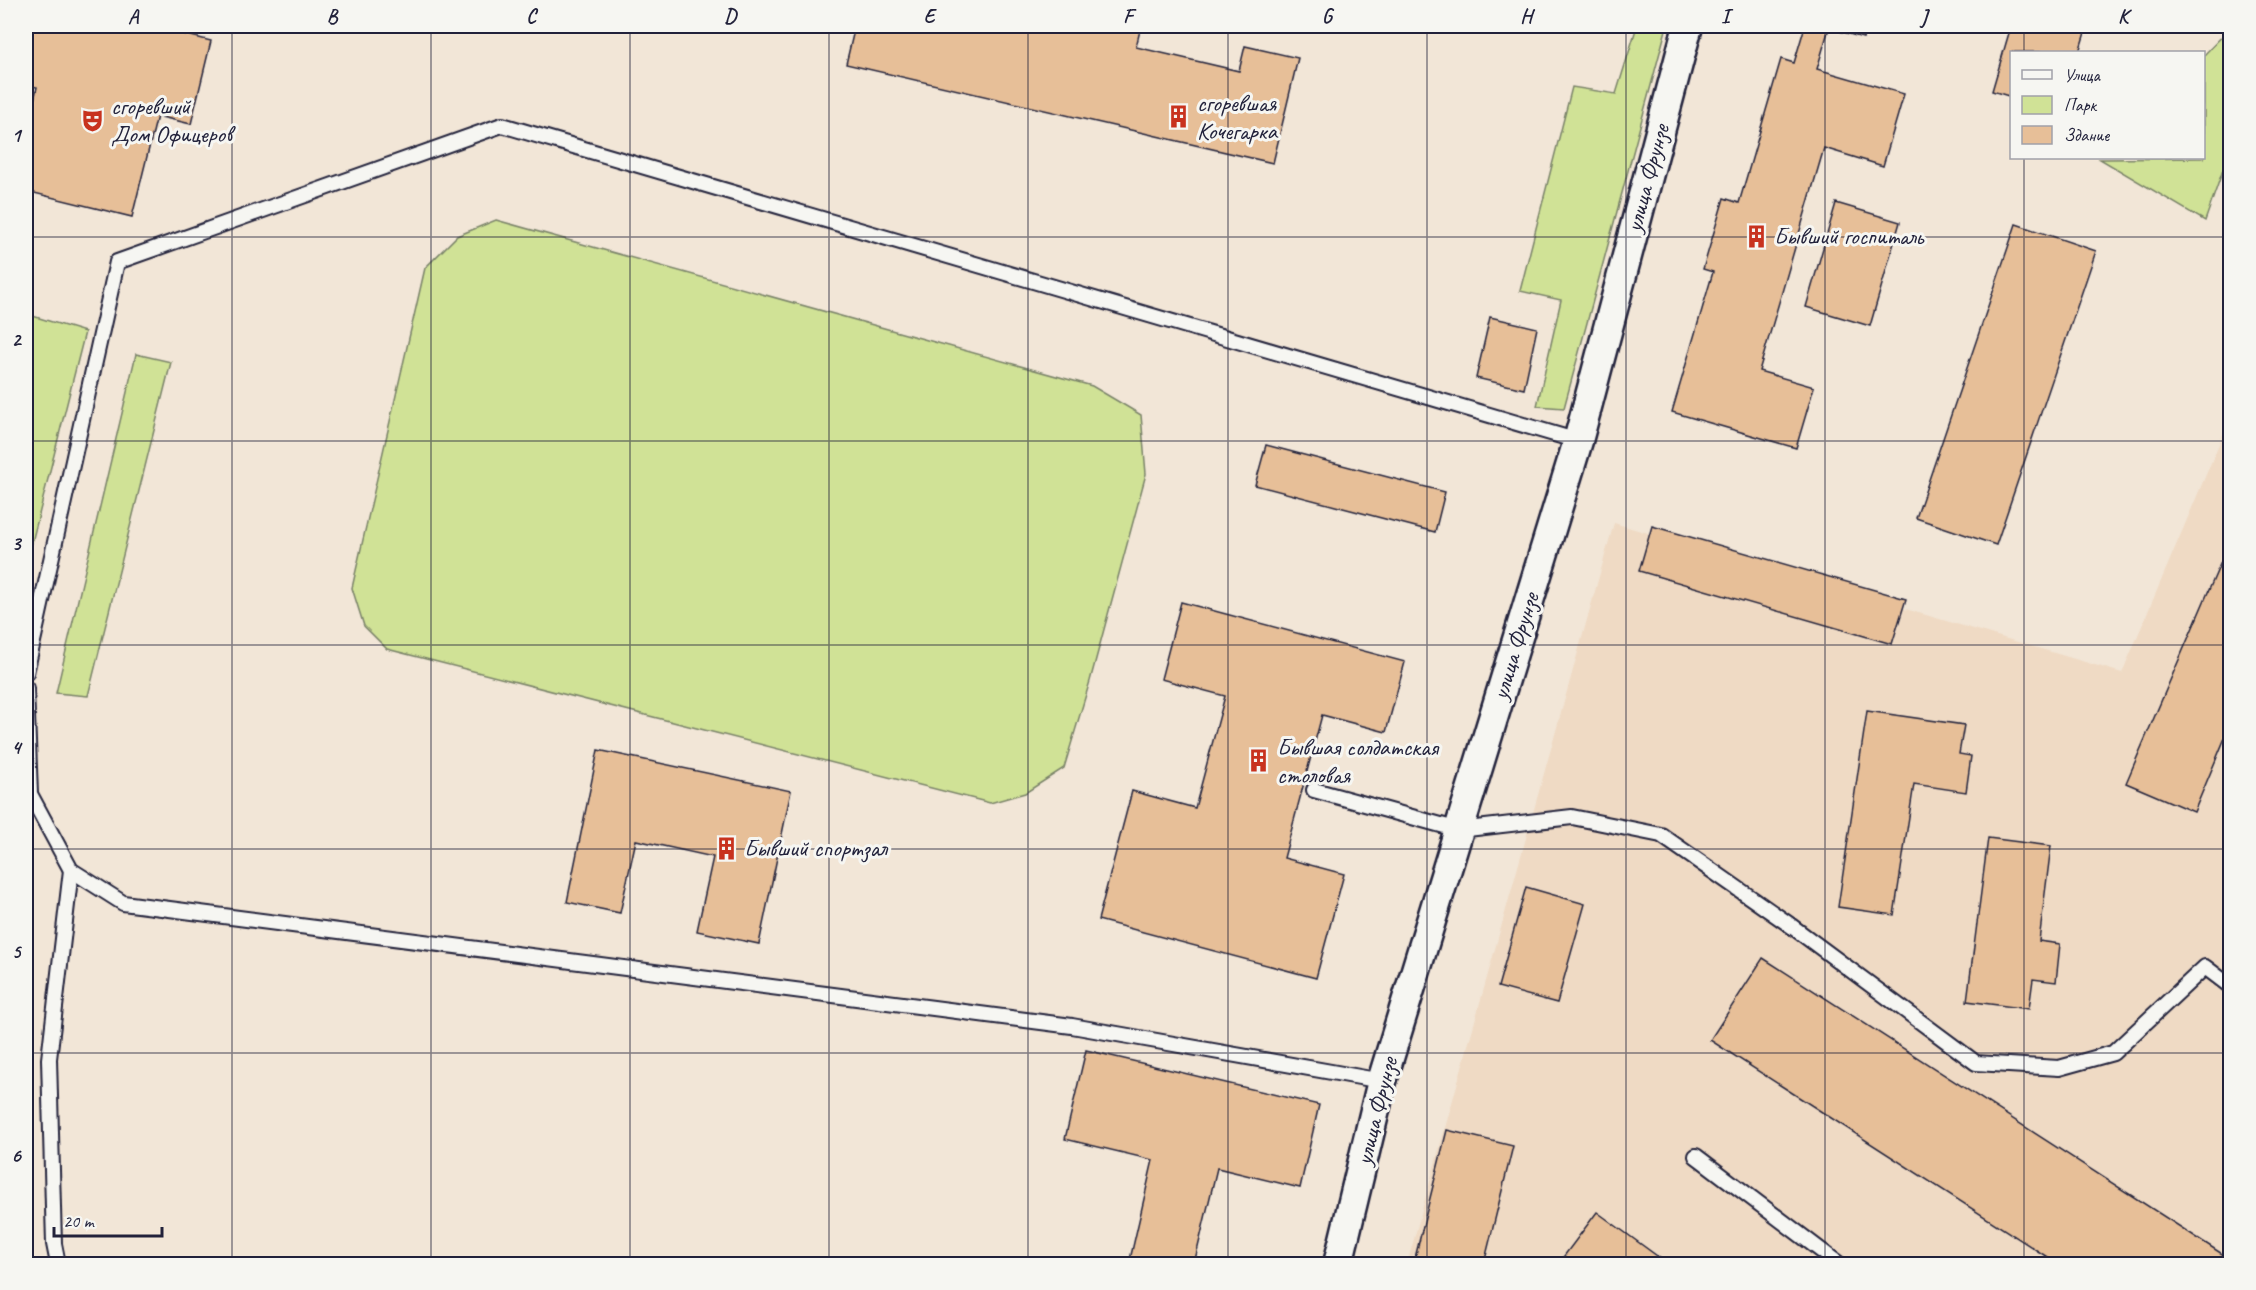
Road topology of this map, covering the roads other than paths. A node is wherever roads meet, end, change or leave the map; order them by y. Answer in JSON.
{"nodes":[{"id":1,"x":1688,"y":26,"type":"edge"},
{"id":2,"x":1578,"y":441,"type":"junction"},
{"id":3,"x":26,"y":673,"type":"edge"},
{"id":4,"x":26,"y":688,"type":"edge"},
{"id":5,"x":1314,"y":790,"type":"dead end"},
{"id":6,"x":1459,"y":830,"type":"junction"},
{"id":7,"x":71,"y":870,"type":"junction"},
{"id":8,"x":2230,"y":986,"type":"edge"},
{"id":9,"x":1382,"y":1081,"type":"junction"},
{"id":10,"x":1696,"y":1156,"type":"dead end"},
{"id":11,"x":58,"y":1264,"type":"edge"},
{"id":12,"x":1338,"y":1264,"type":"edge"},
{"id":13,"x":1839,"y":1264,"type":"edge"}],
"edges":[{"from":1,"to":2,"type":"street","name":"улица Фрунзе"},
{"from":2,"to":3,"type":"lane"},
{"from":2,"to":6,"type":"street","name":"улица Фрунзе"},
{"from":4,"to":7,"type":"lane"},
{"from":5,"to":6,"type":"lane"},
{"from":6,"to":8,"type":"lane"},
{"from":6,"to":9,"type":"street","name":"улица Фрунзе"},
{"from":7,"to":9,"type":"lane"},
{"from":7,"to":11,"type":"lane"},
{"from":9,"to":12,"type":"street","name":"улица Фрунзе"},
{"from":10,"to":13,"type":"lane"}]}
